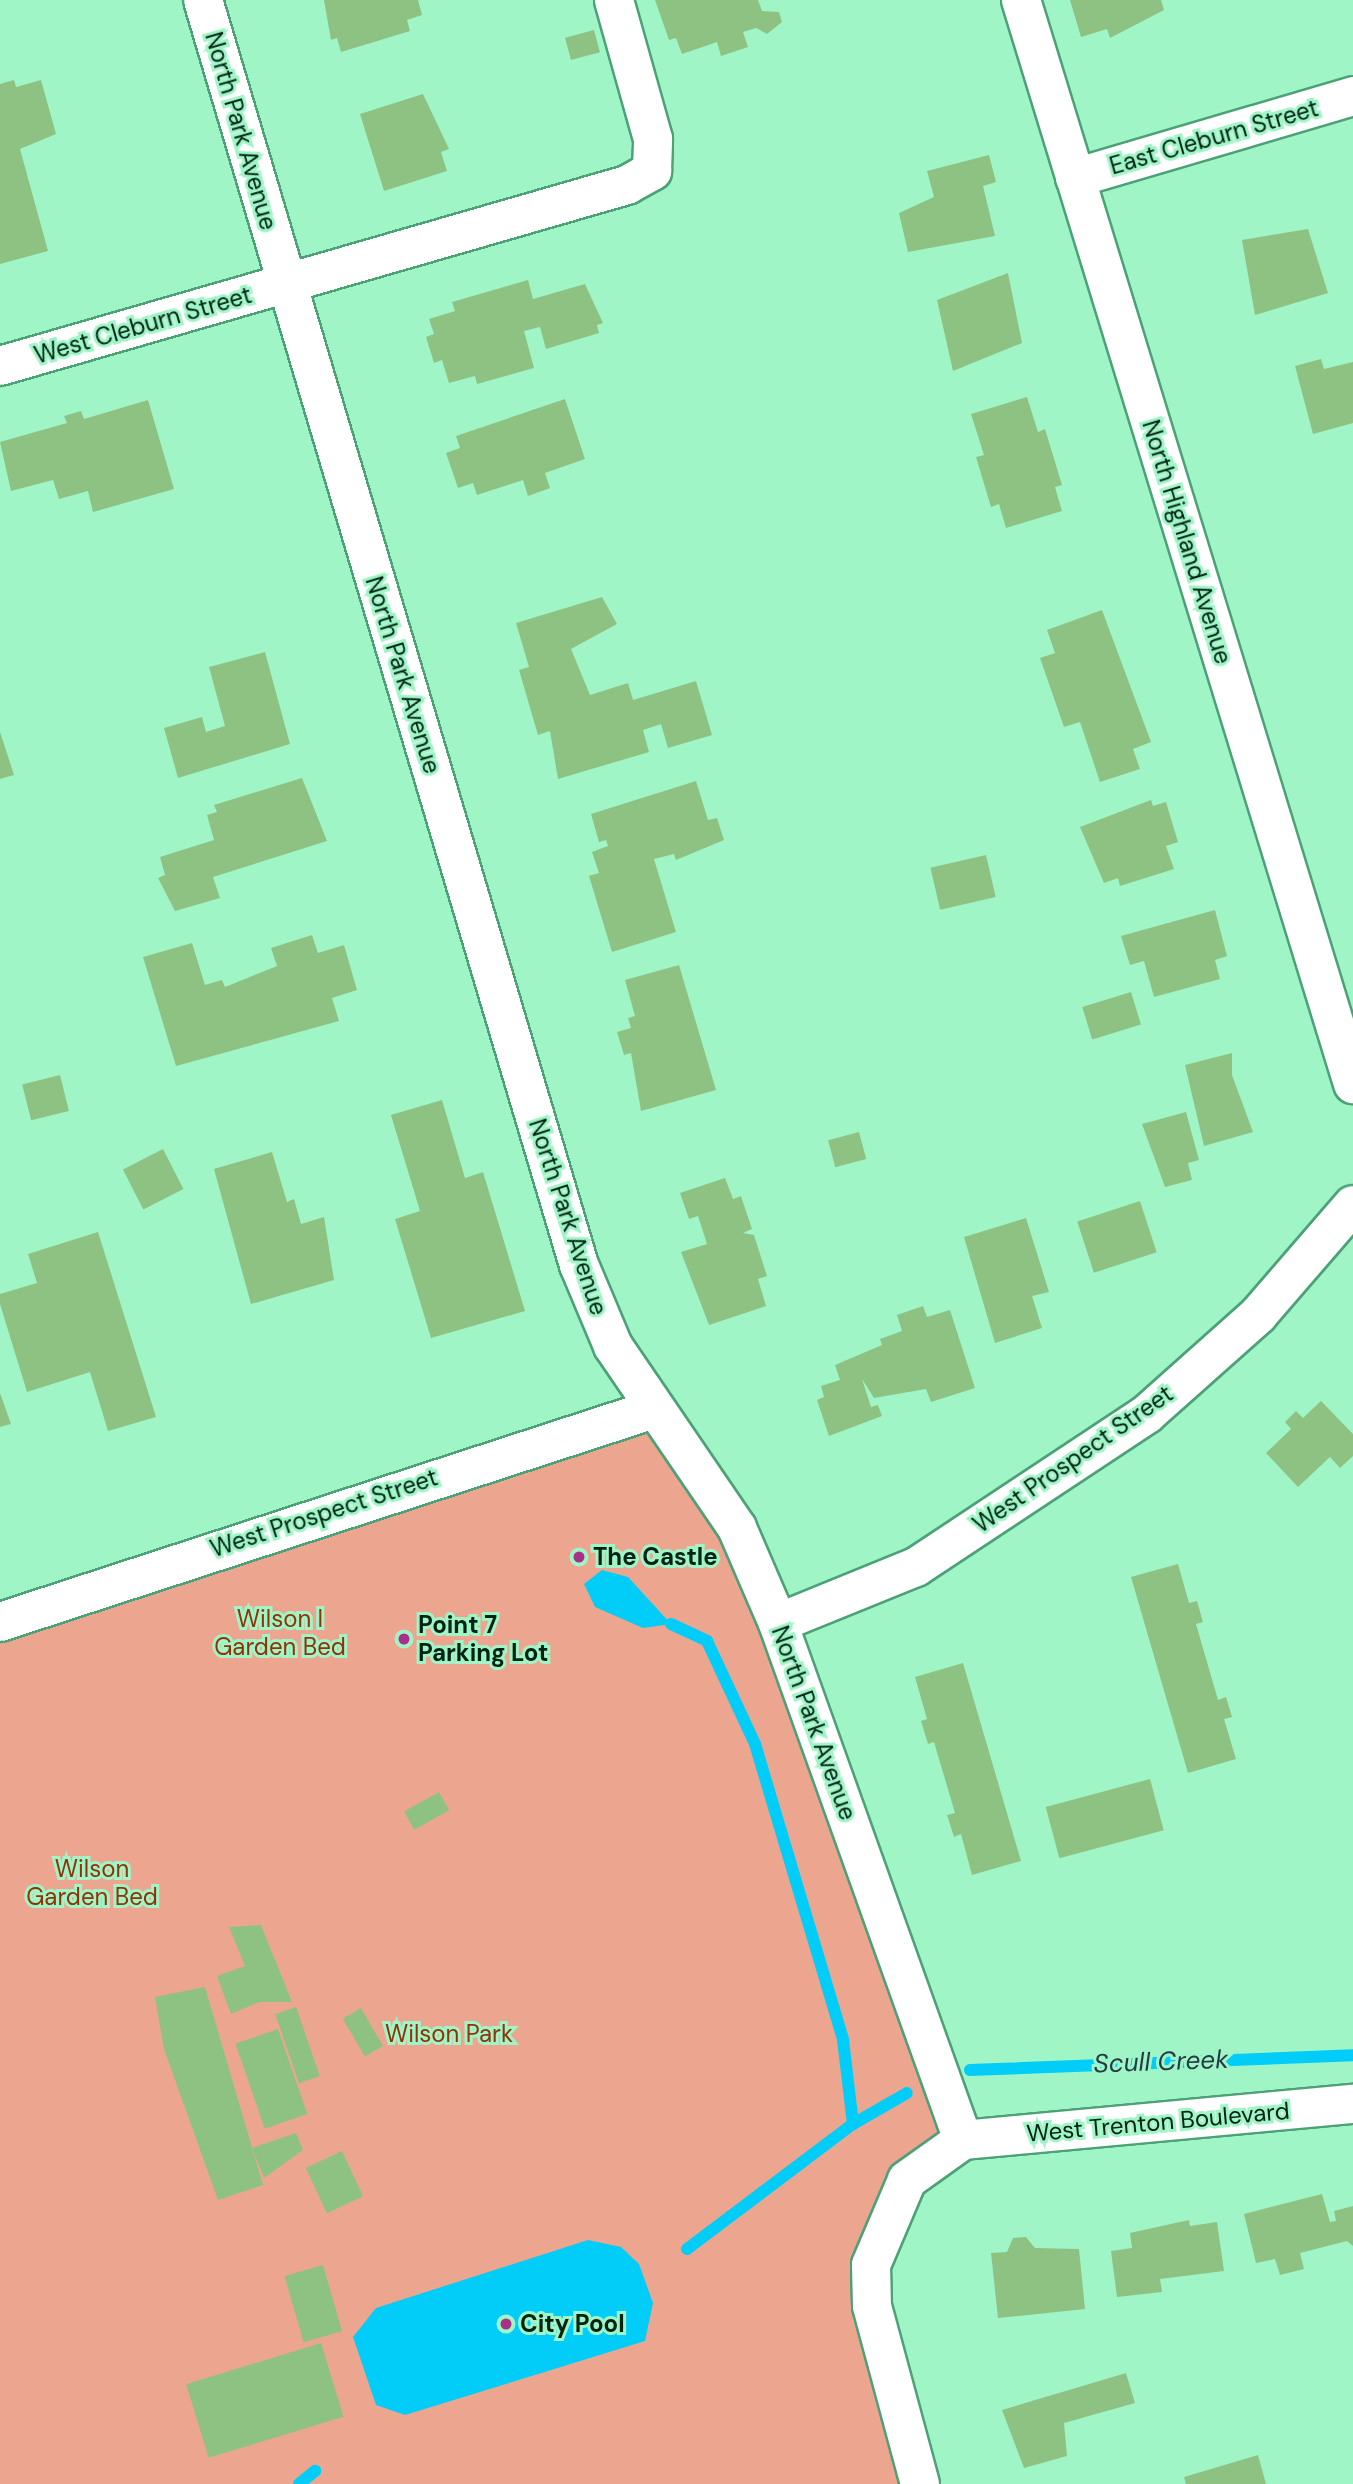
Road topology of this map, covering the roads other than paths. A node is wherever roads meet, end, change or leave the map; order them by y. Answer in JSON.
{"nodes":[{"id":1,"x":203,"y":0,"type":"edge"},
{"id":2,"x":614,"y":0,"type":"edge"},
{"id":3,"x":1021,"y":0,"type":"edge"},
{"id":4,"x":1353,"y":96,"type":"edge"},
{"id":5,"x":1075,"y":178,"type":"junction"},
{"id":6,"x":286,"y":283,"type":"junction"},
{"id":7,"x":0,"y":366,"type":"edge"},
{"id":8,"x":1353,"y":1084,"type":"edge"},
{"id":9,"x":1353,"y":1205,"type":"edge"},
{"id":10,"x":651,"y":1410,"type":"junction"},
{"id":11,"x":0,"y":1622,"type":"edge"},
{"id":12,"x":778,"y":1623,"type":"junction"},
{"id":13,"x":1353,"y":2104,"type":"edge"},
{"id":14,"x":963,"y":2140,"type":"junction"},
{"id":15,"x":920,"y":2484,"type":"edge"}],
"edges":[{"from":1,"to":6,"type":"street","name":"North Park Avenue"},
{"from":2,"to":6,"type":"street","name":"West Cleburn Street"},
{"from":3,"to":5,"type":"street","name":"North Highland Avenue"},
{"from":4,"to":5,"type":"street","name":"East Cleburn Street"},
{"from":5,"to":8,"type":"street","name":"North Highland Avenue"},
{"from":6,"to":7,"type":"street","name":"West Cleburn Street"},
{"from":6,"to":10,"type":"street","name":"North Park Avenue"},
{"from":9,"to":12,"type":"street","name":"West Prospect Street"},
{"from":10,"to":11,"type":"street","name":"West Prospect Street"},
{"from":10,"to":12,"type":"street","name":"North Park Avenue"},
{"from":12,"to":14,"type":"street","name":"North Park Avenue"},
{"from":13,"to":14,"type":"street","name":"West Trenton Boulevard"},
{"from":14,"to":15,"type":"street"}]}
